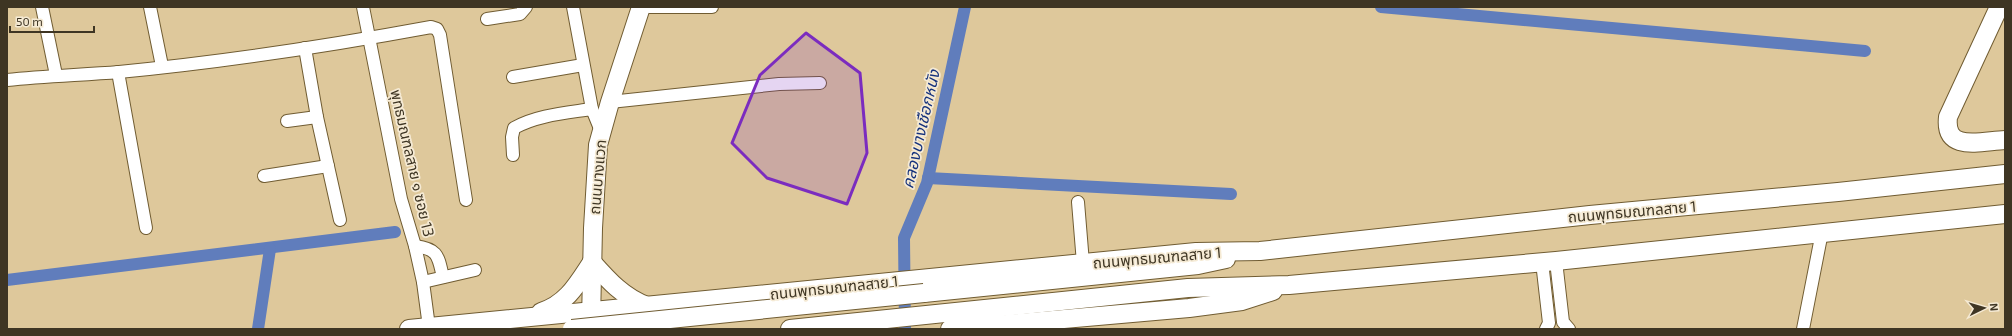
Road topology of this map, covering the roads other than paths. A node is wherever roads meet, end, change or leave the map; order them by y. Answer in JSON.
{"nodes":[{"id":1,"x":42,"y":7,"type":"edge"},
{"id":2,"x":150,"y":7,"type":"edge"},
{"id":3,"x":363,"y":7,"type":"edge"},
{"id":4,"x":526,"y":7,"type":"edge"},
{"id":5,"x":572,"y":7,"type":"edge"},
{"id":6,"x":641,"y":7,"type":"edge"},
{"id":7,"x":649,"y":7,"type":"edge"},
{"id":8,"x":712,"y":7,"type":"edge"},
{"id":9,"x":1999,"y":7,"type":"edge"},
{"id":10,"x":487,"y":19,"type":"dead end"},
{"id":11,"x":369,"y":38,"type":"junction"},
{"id":12,"x":304,"y":48,"type":"junction"},
{"id":13,"x":583,"y":65,"type":"junction"},
{"id":14,"x":162,"y":66,"type":"junction"},
{"id":15,"x":118,"y":72,"type":"junction"},
{"id":16,"x":56,"y":75,"type":"junction"},
{"id":17,"x":513,"y":77,"type":"dead end"},
{"id":18,"x":7,"y":80,"type":"edge"},
{"id":19,"x":820,"y":83,"type":"dead end"},
{"id":20,"x":610,"y":102,"type":"junction"},
{"id":21,"x":592,"y":109,"type":"junction"},
{"id":22,"x":317,"y":118,"type":"junction"},
{"id":23,"x":286,"y":121,"type":"dead end"},
{"id":24,"x":601,"y":131,"type":"junction"},
{"id":25,"x":2005,"y":140,"type":"edge"},
{"id":26,"x":513,"y":155,"type":"dead end"},
{"id":27,"x":328,"y":166,"type":"junction"},
{"id":28,"x":2005,"y":174,"type":"edge"},
{"id":29,"x":264,"y":176,"type":"dead end"},
{"id":30,"x":466,"y":200,"type":"dead end"},
{"id":31,"x":1078,"y":202,"type":"dead end"},
{"id":32,"x":2005,"y":214,"type":"edge"},
{"id":33,"x":340,"y":220,"type":"dead end"},
{"id":34,"x":146,"y":228,"type":"dead end"},
{"id":35,"x":1822,"y":232,"type":"junction"},
{"id":36,"x":415,"y":246,"type":"junction"},
{"id":37,"x":1260,"y":251,"type":"junction"},
{"id":38,"x":592,"y":262,"type":"junction"},
{"id":39,"x":1549,"y":262,"type":"junction"},
{"id":40,"x":1083,"y":263,"type":"junction"},
{"id":41,"x":475,"y":270,"type":"dead end"},
{"id":42,"x":443,"y":277,"type":"junction"},
{"id":43,"x":423,"y":282,"type":"junction"},
{"id":44,"x":1289,"y":285,"type":"junction"},
{"id":45,"x":708,"y":300,"type":"junction"},
{"id":46,"x":647,"y":306,"type":"junction"},
{"id":47,"x":591,"y":311,"type":"junction"},
{"id":48,"x":528,"y":316,"type":"junction"},
{"id":49,"x":489,"y":320,"type":"junction"},
{"id":50,"x":429,"y":327,"type":"junction"},
{"id":51,"x":409,"y":329,"type":"edge"},
{"id":52,"x":545,"y":329,"type":"edge"},
{"id":53,"x":572,"y":329,"type":"edge"},
{"id":54,"x":591,"y":329,"type":"edge"},
{"id":55,"x":640,"y":329,"type":"edge"},
{"id":56,"x":790,"y":329,"type":"edge"},
{"id":57,"x":950,"y":329,"type":"edge"},
{"id":58,"x":1546,"y":329,"type":"edge"},
{"id":59,"x":1568,"y":329,"type":"edge"},
{"id":60,"x":1803,"y":329,"type":"edge"}],
"edges":[{"from":1,"to":16,"type":"street"},
{"from":2,"to":14,"type":"street"},
{"from":3,"to":11,"type":"street","name":"พุทธมณฑลสาย ๑ ซอย 13"},
{"from":4,"to":10,"type":"street"},
{"from":5,"to":13,"type":"street"},
{"from":6,"to":20,"type":"main road","name":"ถนนบางแวก"},
{"from":7,"to":8,"type":"street"},
{"from":9,"to":25,"type":"main road"},
{"from":11,"to":12,"type":"street"},
{"from":11,"to":30,"type":"street"},
{"from":11,"to":36,"type":"street","name":"พุทธมณฑลสาย ๑ ซอย 13"},
{"from":12,"to":14,"type":"street"},
{"from":12,"to":22,"type":"street"},
{"from":13,"to":17,"type":"street"},
{"from":13,"to":21,"type":"street"},
{"from":14,"to":15,"type":"street"},
{"from":15,"to":16,"type":"street"},
{"from":15,"to":34,"type":"street"},
{"from":16,"to":18,"type":"street"},
{"from":19,"to":20,"type":"street"},
{"from":20,"to":24,"type":"main road","name":"ถนนบางแวก"},
{"from":21,"to":24,"type":"street"},
{"from":21,"to":26,"type":"street"},
{"from":22,"to":23,"type":"street"},
{"from":22,"to":27,"type":"street"},
{"from":24,"to":38,"type":"main road","name":"ถนนบางแวก"},
{"from":27,"to":29,"type":"street"},
{"from":27,"to":33,"type":"street"},
{"from":28,"to":37,"type":"main road","name":"ถนนพุทธมณฑลสาย 1"},
{"from":31,"to":40,"type":"street"},
{"from":32,"to":35,"type":"main road"},
{"from":35,"to":39,"type":"main road"},
{"from":35,"to":60,"type":"street"},
{"from":36,"to":42,"type":"street"},
{"from":36,"to":43,"type":"street","name":"พุทธมณฑลสาย ๑ ซอย 13"},
{"from":37,"to":40,"type":"main road","name":"ถนนพุทธมณฑลสาย 1"},
{"from":37,"to":53,"type":"main road","name":"ถนนพุทธมณฑลสาย 1","bridge":true},
{"from":38,"to":46,"type":"main road"},
{"from":38,"to":47,"type":"main road","name":"ถนนบางแวก"},
{"from":38,"to":48,"type":"main road"},
{"from":39,"to":44,"type":"main road"},
{"from":39,"to":58,"type":"street"},
{"from":39,"to":59,"type":"street"},
{"from":40,"to":45,"type":"main road","name":"ถนนพุทธมณฑลสาย 1"},
{"from":41,"to":42,"type":"street"},
{"from":42,"to":43,"type":"street"},
{"from":43,"to":50,"type":"street","name":"พุทธมณฑลสาย ๑ ซอย 13"},
{"from":44,"to":56,"type":"main road"},
{"from":44,"to":57,"type":"main road"},
{"from":45,"to":46,"type":"main road","name":"ถนนพุทธมณฑลสาย 1"},
{"from":45,"to":55,"type":"main road"},
{"from":46,"to":47,"type":"main road","name":"ถนนพุทธมณฑลสาย 1"},
{"from":47,"to":48,"type":"main road","name":"ถนนพุทธมณฑลสาย 1"},
{"from":47,"to":54,"type":"main road","name":"ถนนบางแวก"},
{"from":48,"to":49,"type":"main road","name":"ถนนพุทธมณฑลสาย 1"},
{"from":49,"to":50,"type":"main road","name":"ถนนพุทธมณฑลสาย 1"},
{"from":49,"to":52,"type":"main road"},
{"from":50,"to":51,"type":"main road","name":"ถนนพุทธมณฑลสาย 1"}]}
